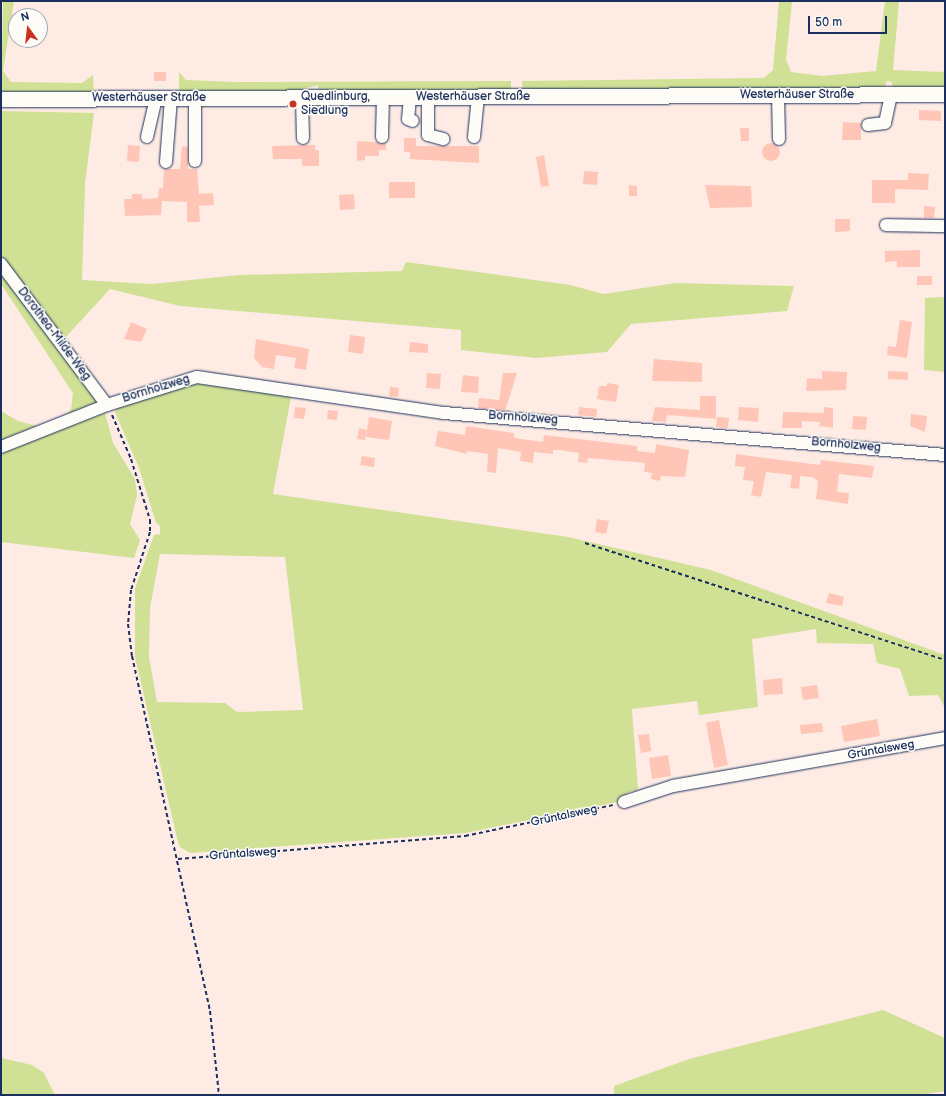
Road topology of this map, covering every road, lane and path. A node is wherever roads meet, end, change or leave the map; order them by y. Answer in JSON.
{"nodes":[{"id":1,"x":891,"y":94,"type":"junction"},
{"id":2,"x":945,"y":94,"type":"edge"},
{"id":3,"x":778,"y":95,"type":"junction"},
{"id":4,"x":383,"y":97,"type":"junction"},
{"id":5,"x":410,"y":97,"type":"junction"},
{"id":6,"x":428,"y":97,"type":"junction"},
{"id":7,"x":478,"y":97,"type":"junction"},
{"id":8,"x":163,"y":98,"type":"junction"},
{"id":9,"x":195,"y":98,"type":"junction"},
{"id":10,"x":302,"y":98,"type":"junction"},
{"id":11,"x":1,"y":99,"type":"edge"},
{"id":12,"x":413,"y":121,"type":"dead end"},
{"id":13,"x":868,"y":125,"type":"dead end"},
{"id":14,"x":147,"y":137,"type":"dead end"},
{"id":15,"x":382,"y":137,"type":"dead end"},
{"id":16,"x":474,"y":137,"type":"dead end"},
{"id":17,"x":303,"y":138,"type":"dead end"},
{"id":18,"x":443,"y":139,"type":"dead end"},
{"id":19,"x":779,"y":139,"type":"dead end"},
{"id":20,"x":195,"y":161,"type":"dead end"},
{"id":21,"x":166,"y":162,"type":"dead end"},
{"id":22,"x":886,"y":225,"type":"dead end"},
{"id":23,"x":945,"y":226,"type":"edge"},
{"id":24,"x":1,"y":264,"type":"edge"},
{"id":25,"x":107,"y":405,"type":"junction"},
{"id":26,"x":1,"y":448,"type":"edge"},
{"id":27,"x":945,"y":455,"type":"edge"},
{"id":28,"x":585,"y":543,"type":"dead end"},
{"id":29,"x":945,"y":660,"type":"edge"},
{"id":30,"x":945,"y":738,"type":"edge"},
{"id":31,"x":624,"y":802,"type":"joint"},
{"id":32,"x":178,"y":859,"type":"junction"},
{"id":33,"x":220,"y":1095,"type":"edge"}],
"edges":[{"from":1,"to":2,"type":"main road","name":"Westerhäuser Straße"},
{"from":1,"to":3,"type":"main road","name":"Westerhäuser Straße"},
{"from":1,"to":13,"type":"street"},
{"from":3,"to":7,"type":"main road","name":"Westerhäuser Straße"},
{"from":3,"to":19,"type":"street"},
{"from":4,"to":5,"type":"main road","name":"Westerhäuser Straße"},
{"from":4,"to":10,"type":"main road","name":"Westerhäuser Straße"},
{"from":4,"to":15,"type":"street"},
{"from":5,"to":6,"type":"main road","name":"Westerhäuser Straße"},
{"from":5,"to":12,"type":"street"},
{"from":6,"to":7,"type":"main road","name":"Westerhäuser Straße"},
{"from":6,"to":18,"type":"street"},
{"from":7,"to":16,"type":"street"},
{"from":8,"to":9,"type":"main road","name":"Westerhäuser Straße"},
{"from":8,"to":11,"type":"main road","name":"Westerhäuser Straße"},
{"from":8,"to":14,"type":"street"},
{"from":8,"to":21,"type":"street"},
{"from":9,"to":10,"type":"main road","name":"Westerhäuser Straße"},
{"from":9,"to":20,"type":"street"},
{"from":10,"to":17,"type":"street"},
{"from":22,"to":23,"type":"street"},
{"from":24,"to":25,"type":"street","name":"Dorothea-Milde-Weg"},
{"from":25,"to":26,"type":"street","name":"Bornholzweg"},
{"from":25,"to":27,"type":"street","name":"Bornholzweg"},
{"from":25,"to":32,"type":"path"},
{"from":28,"to":29,"type":"path"},
{"from":30,"to":31,"type":"street","name":"Grüntalsweg"},
{"from":31,"to":32,"type":"path","name":"Grüntalsweg"},
{"from":32,"to":33,"type":"path"}]}
